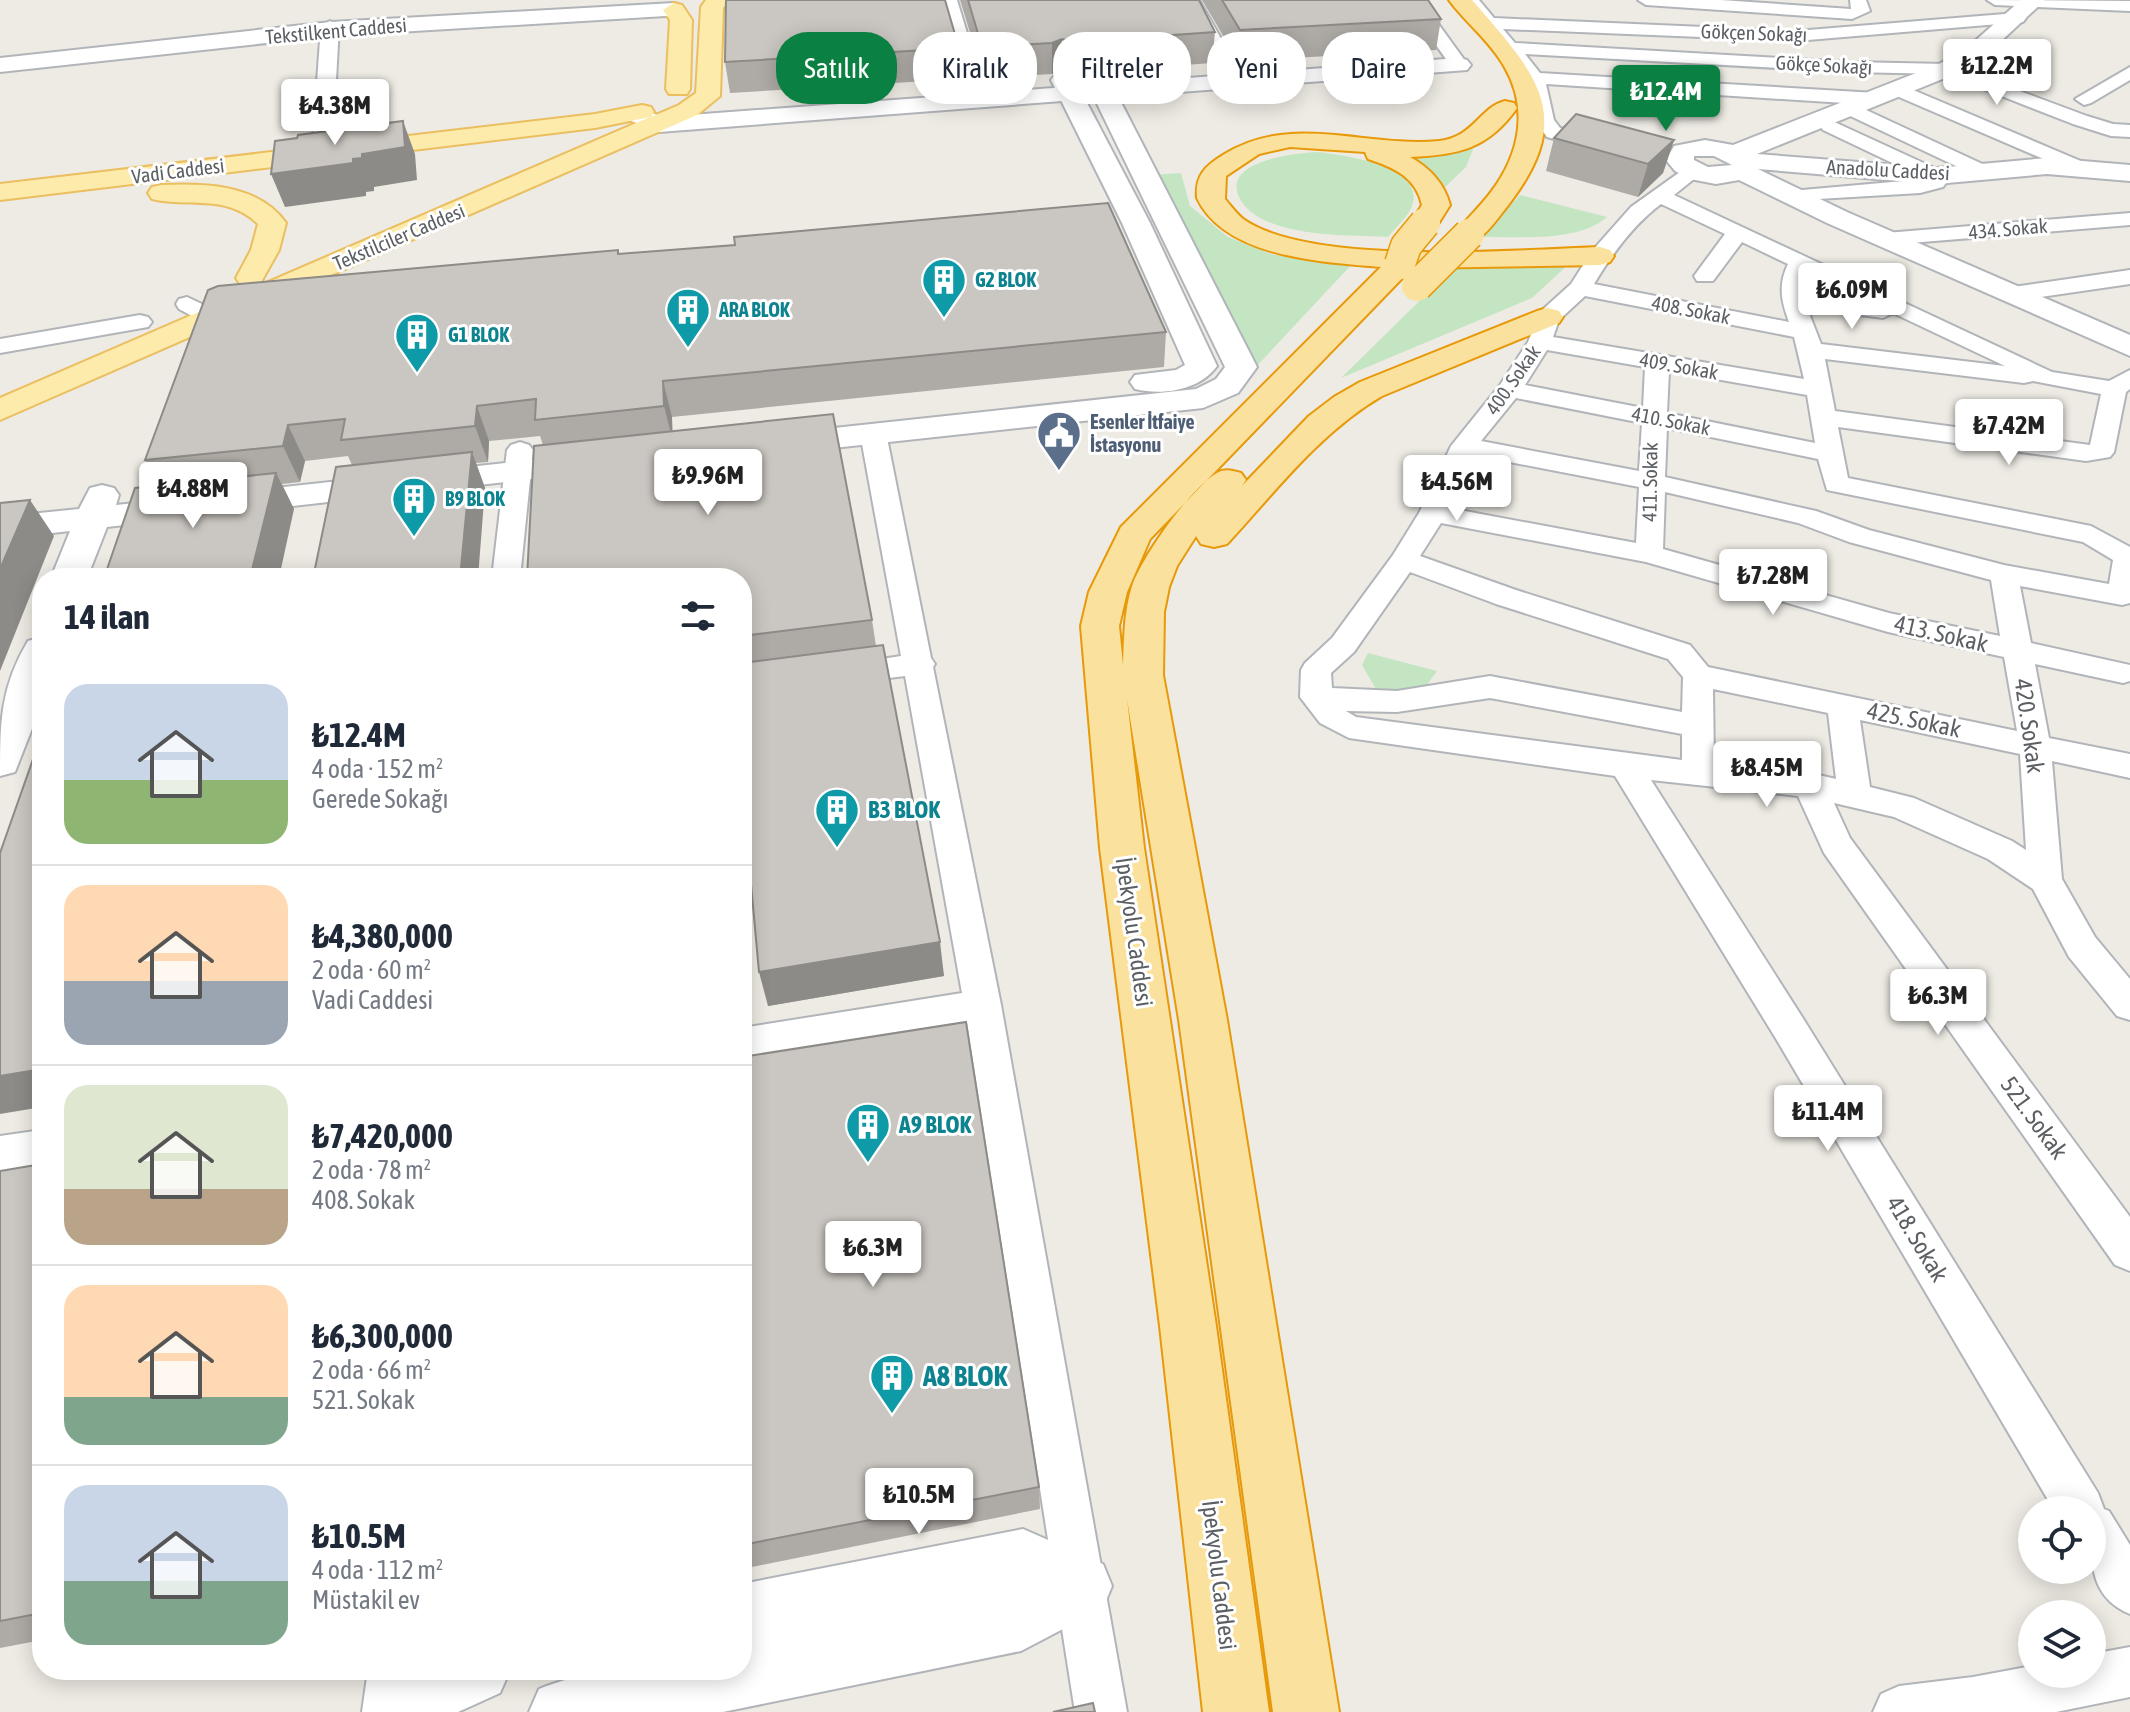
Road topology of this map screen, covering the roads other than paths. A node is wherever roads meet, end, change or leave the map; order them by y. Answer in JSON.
{"nodes":[{"id":1,"x":642,"y":0,"type":"edge"},
{"id":2,"x":949,"y":0,"type":"edge"},
{"id":3,"x":1191,"y":0,"type":"edge"},
{"id":4,"x":1412,"y":0,"type":"edge"},
{"id":5,"x":1438,"y":0,"type":"edge"},
{"id":6,"x":1460,"y":0,"type":"edge"},
{"id":7,"x":1470,"y":0,"type":"edge"},
{"id":8,"x":1646,"y":0,"type":"edge"},
{"id":9,"x":1995,"y":0,"type":"edge"},
{"id":10,"x":720,"y":1,"type":"edge"},
{"id":11,"x":664,"y":5,"type":"edge"},
{"id":12,"x":2028,"y":6,"type":"edge"},
{"id":13,"x":2130,"y":6,"type":"edge"},
{"id":14,"x":1855,"y":7,"type":"edge"},
{"id":15,"x":2109,"y":7,"type":"junction"},
{"id":16,"x":2130,"y":18,"type":"edge"},
{"id":17,"x":1490,"y":23,"type":"junction"},
{"id":18,"x":330,"y":28,"type":"junction"},
{"id":19,"x":959,"y":32,"type":"edge"},
{"id":20,"x":1209,"y":32,"type":"edge"},
{"id":21,"x":1510,"y":48,"type":"junction"},
{"id":22,"x":1458,"y":61,"type":"joint"},
{"id":23,"x":0,"y":62,"type":"edge"},
{"id":24,"x":1957,"y":63,"type":"junction"},
{"id":25,"x":1306,"y":70,"type":"edge"},
{"id":26,"x":2130,"y":72,"type":"edge"},
{"id":27,"x":1537,"y":85,"type":"junction"},
{"id":28,"x":1899,"y":90,"type":"junction"},
{"id":29,"x":2071,"y":95,"type":"junction"},
{"id":30,"x":913,"y":97,"type":"edge"},
{"id":31,"x":1876,"y":99,"type":"junction"},
{"id":32,"x":1088,"y":104,"type":"edge"},
{"id":33,"x":1094,"y":104,"type":"edge"},
{"id":34,"x":1505,"y":108,"type":"junction"},
{"id":35,"x":1701,"y":108,"type":"dead end"},
{"id":36,"x":1851,"y":109,"type":"junction"},
{"id":37,"x":2115,"y":109,"type":"dead end"},
{"id":38,"x":658,"y":112,"type":"junction"},
{"id":39,"x":1825,"y":124,"type":"junction"},
{"id":40,"x":1780,"y":125,"type":"junction"},
{"id":41,"x":2130,"y":131,"type":"edge"},
{"id":42,"x":1626,"y":143,"type":"edge"},
{"id":43,"x":322,"y":153,"type":"junction"},
{"id":44,"x":1680,"y":156,"type":"joint"},
{"id":45,"x":1738,"y":162,"type":"junction"},
{"id":46,"x":2076,"y":166,"type":"junction"},
{"id":47,"x":1841,"y":168,"type":"junction"},
{"id":48,"x":1984,"y":172,"type":"junction"},
{"id":49,"x":2130,"y":173,"type":"edge"},
{"id":50,"x":1936,"y":176,"type":"junction"},
{"id":51,"x":0,"y":192,"type":"edge"},
{"id":52,"x":1658,"y":195,"type":"junction"},
{"id":53,"x":1791,"y":197,"type":"junction"},
{"id":54,"x":0,"y":211,"type":"edge"},
{"id":55,"x":2130,"y":219,"type":"edge"},
{"id":56,"x":1168,"y":220,"type":"junction"},
{"id":57,"x":1128,"y":224,"type":"junction"},
{"id":58,"x":1434,"y":224,"type":"junction"},
{"id":59,"x":1740,"y":233,"type":"junction"},
{"id":60,"x":1886,"y":239,"type":"junction"},
{"id":61,"x":1606,"y":247,"type":"junction"},
{"id":62,"x":1801,"y":261,"type":"junction"},
{"id":63,"x":1409,"y":275,"type":"junction"},
{"id":64,"x":1705,"y":276,"type":"dead end"},
{"id":65,"x":2130,"y":277,"type":"edge"},
{"id":66,"x":250,"y":278,"type":"junction"},
{"id":67,"x":1580,"y":288,"type":"junction"},
{"id":68,"x":2020,"y":293,"type":"junction"},
{"id":69,"x":1792,"y":299,"type":"junction"},
{"id":70,"x":199,"y":311,"type":"junction"},
{"id":71,"x":1918,"y":316,"type":"junction"},
{"id":72,"x":140,"y":322,"type":"junction"},
{"id":73,"x":1544,"y":330,"type":"junction"},
{"id":74,"x":108,"y":336,"type":"junction"},
{"id":75,"x":1806,"y":341,"type":"junction"},
{"id":76,"x":2125,"y":341,"type":"edge"},
{"id":77,"x":0,"y":346,"type":"edge"},
{"id":78,"x":131,"y":353,"type":"junction"},
{"id":79,"x":1657,"y":362,"type":"junction"},
{"id":80,"x":2045,"y":378,"type":"junction"},
{"id":81,"x":0,"y":383,"type":"edge"},
{"id":82,"x":2122,"y":383,"type":"edge"},
{"id":83,"x":1510,"y":389,"type":"junction"},
{"id":84,"x":1818,"y":389,"type":"junction"},
{"id":85,"x":0,"y":410,"type":"edge"},
{"id":86,"x":1652,"y":417,"type":"junction"},
{"id":87,"x":1823,"y":417,"type":"junction"},
{"id":88,"x":873,"y":433,"type":"junction"},
{"id":89,"x":1464,"y":446,"type":"junction"},
{"id":90,"x":618,"y":450,"type":"edge"},
{"id":91,"x":1832,"y":454,"type":"junction"},
{"id":92,"x":519,"y":461,"type":"junction"},
{"id":93,"x":1650,"y":481,"type":"junction"},
{"id":94,"x":142,"y":502,"type":"junction"},
{"id":95,"x":0,"y":506,"type":"edge"},
{"id":96,"x":97,"y":506,"type":"junction"},
{"id":97,"x":1433,"y":513,"type":"junction"},
{"id":98,"x":0,"y":528,"type":"edge"},
{"id":99,"x":122,"y":552,"type":"edge"},
{"id":100,"x":1649,"y":554,"type":"junction"},
{"id":101,"x":2129,"y":557,"type":"edge"},
{"id":102,"x":1404,"y":560,"type":"junction"},
{"id":103,"x":73,"y":568,"type":"edge"},
{"id":104,"x":507,"y":568,"type":"edge"},
{"id":105,"x":2004,"y":574,"type":"junction"},
{"id":106,"x":2018,"y":652,"type":"junction"},
{"id":107,"x":920,"y":664,"type":"junction"},
{"id":108,"x":2123,"y":673,"type":"dead end"},
{"id":109,"x":1143,"y":675,"type":"junction"},
{"id":110,"x":1698,"y":675,"type":"junction"},
{"id":111,"x":816,"y":678,"type":"edge"},
{"id":112,"x":1315,"y":697,"type":"junction"},
{"id":113,"x":1842,"y":705,"type":"junction"},
{"id":114,"x":32,"y":707,"type":"edge"},
{"id":115,"x":1697,"y":726,"type":"junction"},
{"id":116,"x":2035,"y":746,"type":"junction"},
{"id":117,"x":1625,"y":766,"type":"junction"},
{"id":118,"x":2130,"y":766,"type":"edge"},
{"id":119,"x":21,"y":769,"type":"edge"},
{"id":120,"x":1698,"y":774,"type":"junction"},
{"id":121,"x":1810,"y":785,"type":"junction"},
{"id":122,"x":1855,"y":796,"type":"junction"},
{"id":123,"x":2045,"y":880,"type":"junction"},
{"id":124,"x":983,"y":1005,"type":"junction"},
{"id":125,"x":2130,"y":1005,"type":"edge"},
{"id":126,"x":752,"y":1042,"type":"edge"},
{"id":127,"x":32,"y":1149,"type":"edge"},
{"id":128,"x":0,"y":1154,"type":"edge"},
{"id":129,"x":2130,"y":1251,"type":"edge"},
{"id":130,"x":2073,"y":1496,"type":"edge"},
{"id":131,"x":2106,"y":1551,"type":"edge"},
{"id":132,"x":1081,"y":1586,"type":"junction"},
{"id":133,"x":2130,"y":1590,"type":"edge"},
{"id":134,"x":752,"y":1614,"type":"edge"},
{"id":135,"x":2130,"y":1672,"type":"edge"},
{"id":136,"x":752,"y":1674,"type":"edge"},
{"id":137,"x":392,"y":1680,"type":"edge"},
{"id":138,"x":449,"y":1680,"type":"edge"},
{"id":139,"x":720,"y":1680,"type":"edge"},
{"id":140,"x":388,"y":1712,"type":"edge"},
{"id":141,"x":396,"y":1712,"type":"edge"},
{"id":142,"x":562,"y":1712,"type":"edge"},
{"id":143,"x":1101,"y":1712,"type":"edge"},
{"id":144,"x":1236,"y":1712,"type":"edge"},
{"id":145,"x":1306,"y":1712,"type":"edge"},
{"id":146,"x":1899,"y":1712,"type":"edge"}],
"edges":[{"from":1,"to":18,"type":"street","name":"Tekstilkent Caddesi"},
{"from":2,"to":19,"type":"street"},
{"from":3,"to":20,"type":"street"},
{"from":4,"to":22,"type":"street"},
{"from":5,"to":34,"type":"highway"},
{"from":6,"to":63,"type":"highway","bridge":true},
{"from":7,"to":17,"type":"street"},
{"from":8,"to":14,"type":"street"},
{"from":9,"to":12,"type":"street"},
{"from":10,"to":11,"type":"main road","name":"Tekstilkent Caddesi"},
{"from":10,"to":38,"type":"main road"},
{"from":11,"to":18,"type":"street","name":"Tekstilkent Caddesi"},
{"from":11,"to":38,"type":"main road"},
{"from":12,"to":15,"type":"street"},
{"from":12,"to":17,"type":"street","name":"Gökçen Sokağı"},
{"from":12,"to":24,"type":"street"},
{"from":13,"to":15,"type":"street"},
{"from":15,"to":16,"type":"street"},
{"from":17,"to":21,"type":"street"},
{"from":18,"to":23,"type":"street","name":"Tekstilkent Caddesi"},
{"from":18,"to":43,"type":"street"},
{"from":21,"to":24,"type":"street","name":"Gökçe Sokağı"},
{"from":21,"to":27,"type":"street"},
{"from":22,"to":25,"type":"street"},
{"from":24,"to":28,"type":"street"},
{"from":24,"to":29,"type":"street"},
{"from":24,"to":41,"type":"street"},
{"from":26,"to":29,"type":"street"},
{"from":27,"to":31,"type":"street"},
{"from":27,"to":35,"type":"street"},
{"from":27,"to":42,"type":"street"},
{"from":28,"to":31,"type":"street"},
{"from":28,"to":46,"type":"street"},
{"from":29,"to":37,"type":"street"},
{"from":30,"to":38,"type":"street"},
{"from":31,"to":36,"type":"street"},
{"from":32,"to":57,"type":"street"},
{"from":33,"to":56,"type":"street"},
{"from":34,"to":58,"type":"highway"},
{"from":34,"to":61,"type":"highway"},
{"from":36,"to":39,"type":"street"},
{"from":36,"to":48,"type":"street"},
{"from":38,"to":43,"type":"main road","name":"Vadi Caddesi"},
{"from":38,"to":66,"type":"main road","name":"Tekstilciler Caddesi"},
{"from":38,"to":70,"type":"main road","name":"Tekstilciler Caddesi"},
{"from":39,"to":40,"type":"street"},
{"from":39,"to":50,"type":"street"},
{"from":40,"to":45,"type":"street"},
{"from":40,"to":47,"type":"street"},
{"from":43,"to":51,"type":"main road","name":"Vadi Caddesi"},
{"from":44,"to":45,"type":"street"},
{"from":44,"to":52,"type":"street","name":"400. Sokak"},
{"from":45,"to":47,"type":"street","name":"Anadolu Caddesi"},
{"from":45,"to":53,"type":"street"},
{"from":46,"to":48,"type":"street","name":"Anadolu Caddesi"},
{"from":46,"to":49,"type":"street","name":"Anadolu Caddesi"},
{"from":47,"to":50,"type":"street","name":"Anadolu Caddesi"},
{"from":48,"to":50,"type":"street","name":"Anadolu Caddesi"},
{"from":50,"to":53,"type":"street"},
{"from":52,"to":59,"type":"street"},
{"from":52,"to":61,"type":"street","name":"400. Sokak"},
{"from":53,"to":60,"type":"street"},
{"from":54,"to":66,"type":"main road","name":"Vadi Caddesi"},
{"from":55,"to":60,"type":"street","name":"434. Sokak"},
{"from":56,"to":57,"type":"street"},
{"from":56,"to":88,"type":"street"},
{"from":57,"to":88,"type":"street"},
{"from":58,"to":61,"type":"highway"},
{"from":58,"to":63,"type":"highway"},
{"from":59,"to":62,"type":"street"},
{"from":59,"to":64,"type":"street"},
{"from":60,"to":68,"type":"street"},
{"from":61,"to":67,"type":"street","name":"400. Sokak"},
{"from":62,"to":69,"type":"street"},
{"from":62,"to":71,"type":"street"},
{"from":63,"to":109,"type":"highway"},
{"from":63,"to":144,"type":"highway","name":"İpekyolu Caddesi"},
{"from":65,"to":68,"type":"street"},
{"from":66,"to":70,"type":"main road","name":"Tekstilciler Caddesi"},
{"from":67,"to":73,"type":"street","name":"400. Sokak"},
{"from":67,"to":75,"type":"street","name":"408. Sokak"},
{"from":68,"to":76,"type":"street"},
{"from":69,"to":71,"type":"street"},
{"from":69,"to":75,"type":"street"},
{"from":70,"to":72,"type":"main road","name":"Tekstilciler Caddesi"},
{"from":70,"to":78,"type":"main road","name":"Tekstilciler Caddesi"},
{"from":71,"to":80,"type":"street"},
{"from":72,"to":74,"type":"main road","name":"Tekstilciler Caddesi"},
{"from":72,"to":77,"type":"street"},
{"from":73,"to":79,"type":"street","name":"409. Sokak"},
{"from":73,"to":83,"type":"street","name":"400. Sokak"},
{"from":73,"to":109,"type":"highway"},
{"from":74,"to":78,"type":"street"},
{"from":74,"to":81,"type":"main road","name":"Tekstilciler Caddesi"},
{"from":75,"to":80,"type":"street","name":"408. Sokak"},
{"from":75,"to":84,"type":"street"},
{"from":78,"to":85,"type":"main road","name":"Tekstilciler Caddesi"},
{"from":79,"to":84,"type":"street","name":"409. Sokak"},
{"from":79,"to":86,"type":"street","name":"411. Sokak"},
{"from":80,"to":82,"type":"street"},
{"from":82,"to":87,"type":"street"},
{"from":83,"to":86,"type":"street","name":"410. Sokak"},
{"from":83,"to":89,"type":"street","name":"400. Sokak"},
{"from":84,"to":87,"type":"street"},
{"from":86,"to":91,"type":"street","name":"410. Sokak"},
{"from":86,"to":93,"type":"street","name":"411. Sokak"},
{"from":87,"to":91,"type":"street"},
{"from":88,"to":107,"type":"street"},
{"from":89,"to":93,"type":"street"},
{"from":89,"to":97,"type":"street","name":"400. Sokak"},
{"from":90,"to":92,"type":"street"},
{"from":91,"to":101,"type":"street"},
{"from":92,"to":94,"type":"street"},
{"from":92,"to":104,"type":"street"},
{"from":93,"to":100,"type":"street","name":"411. Sokak"},
{"from":93,"to":105,"type":"street"},
{"from":94,"to":96,"type":"street"},
{"from":94,"to":99,"type":"street"},
{"from":95,"to":96,"type":"street"},
{"from":96,"to":98,"type":"street"},
{"from":96,"to":103,"type":"street"},
{"from":97,"to":100,"type":"street","name":"413. Sokak"},
{"from":97,"to":102,"type":"street","name":"400. Sokak"},
{"from":100,"to":106,"type":"street","name":"413. Sokak"},
{"from":101,"to":105,"type":"street"},
{"from":102,"to":110,"type":"street"},
{"from":102,"to":112,"type":"street","name":"400. Sokak"},
{"from":105,"to":106,"type":"street","name":"420. Sokak"},
{"from":106,"to":108,"type":"street","name":"413. Sokak"},
{"from":106,"to":116,"type":"street","name":"420. Sokak"},
{"from":107,"to":111,"type":"street"},
{"from":107,"to":124,"type":"street"},
{"from":109,"to":145,"type":"highway"},
{"from":110,"to":113,"type":"street","name":"425. Sokak"},
{"from":110,"to":115,"type":"street"},
{"from":112,"to":115,"type":"street"},
{"from":112,"to":117,"type":"street"},
{"from":113,"to":116,"type":"street","name":"425. Sokak"},
{"from":113,"to":122,"type":"street"},
{"from":114,"to":119,"type":"street"},
{"from":115,"to":120,"type":"street"},
{"from":116,"to":118,"type":"street","name":"425. Sokak"},
{"from":116,"to":123,"type":"street","name":"420. Sokak"},
{"from":117,"to":120,"type":"street"},
{"from":117,"to":130,"type":"street","name":"418. Sokak"},
{"from":120,"to":121,"type":"street"},
{"from":121,"to":122,"type":"street"},
{"from":121,"to":129,"type":"street","name":"521. Sokak"},
{"from":122,"to":123,"type":"street"},
{"from":123,"to":125,"type":"street"},
{"from":124,"to":126,"type":"street"},
{"from":124,"to":132,"type":"street"},
{"from":127,"to":128,"type":"street"},
{"from":131,"to":133,"type":"street"},
{"from":132,"to":134,"type":"street"},
{"from":132,"to":136,"type":"street"},
{"from":132,"to":143,"type":"street"},
{"from":135,"to":146,"type":"street"},
{"from":137,"to":140,"type":"street"},
{"from":138,"to":141,"type":"street"},
{"from":139,"to":142,"type":"street"}]}
